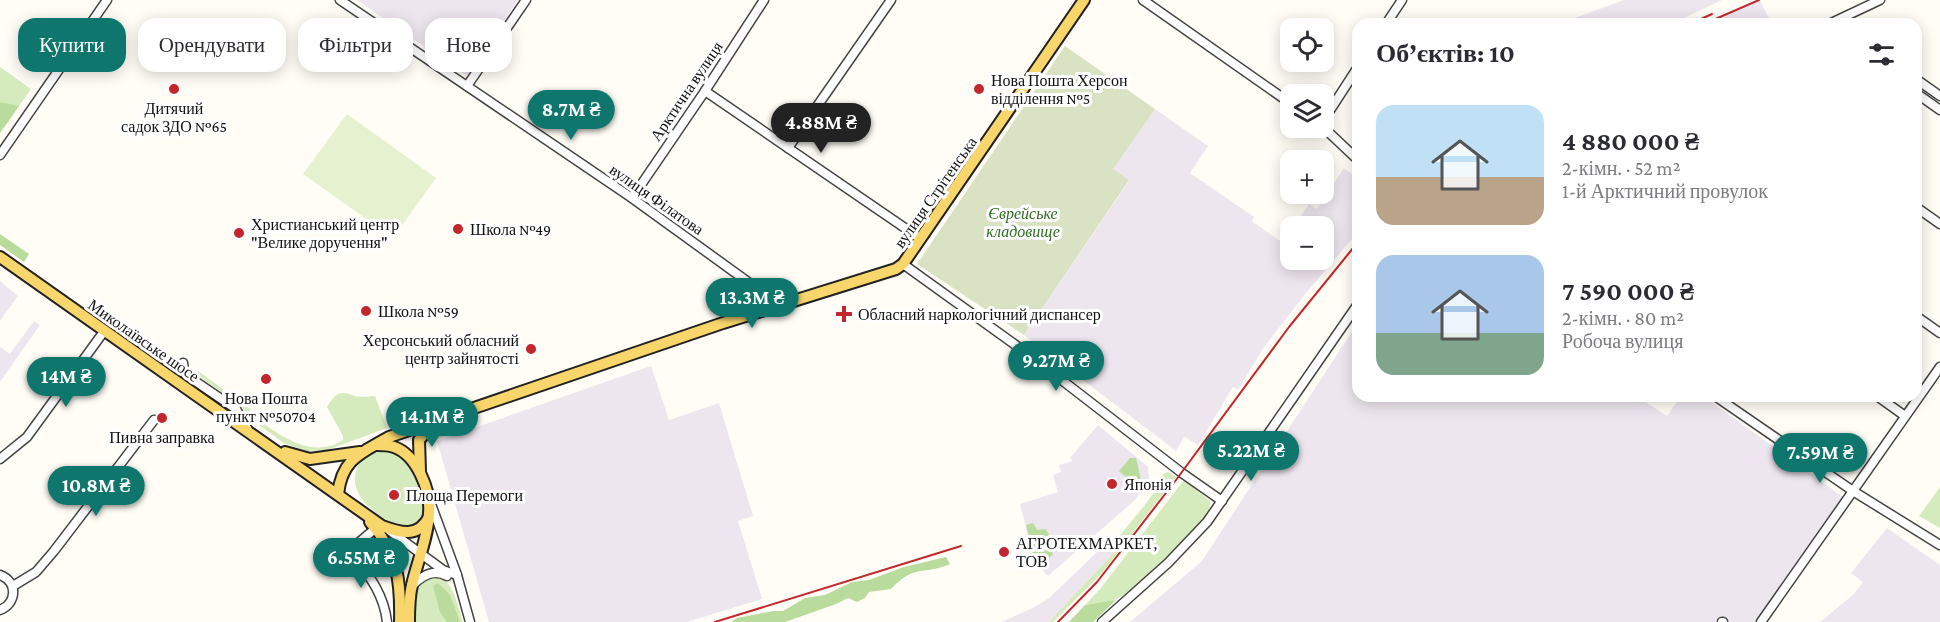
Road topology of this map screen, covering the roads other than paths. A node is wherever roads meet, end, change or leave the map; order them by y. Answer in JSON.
{"nodes":[{"id":1,"x":106,"y":0,"type":"edge"},
{"id":2,"x":340,"y":0,"type":"edge"},
{"id":3,"x":526,"y":0,"type":"edge"},
{"id":4,"x":764,"y":0,"type":"edge"},
{"id":5,"x":891,"y":0,"type":"edge"},
{"id":6,"x":1084,"y":0,"type":"edge"},
{"id":7,"x":1143,"y":0,"type":"edge"},
{"id":8,"x":1402,"y":0,"type":"edge"},
{"id":9,"x":1880,"y":0,"type":"edge"},
{"id":10,"x":1390,"y":18,"type":"edge"},
{"id":11,"x":1850,"y":18,"type":"edge"},
{"id":12,"x":1352,"y":77,"type":"edge"},
{"id":13,"x":1922,"y":83,"type":"edge"},
{"id":14,"x":467,"y":86,"type":"junction"},
{"id":15,"x":705,"y":91,"type":"junction"},
{"id":16,"x":1280,"y":96,"type":"edge"},
{"id":17,"x":1940,"y":96,"type":"edge"},
{"id":18,"x":1922,"y":97,"type":"edge"},
{"id":19,"x":1334,"y":104,"type":"edge"},
{"id":20,"x":1940,"y":110,"type":"edge"},
{"id":21,"x":1334,"y":137,"type":"edge"},
{"id":22,"x":789,"y":148,"type":"junction"},
{"id":23,"x":1352,"y":154,"type":"edge"},
{"id":24,"x":0,"y":155,"type":"edge"},
{"id":25,"x":632,"y":198,"type":"junction"},
{"id":26,"x":1922,"y":211,"type":"edge"},
{"id":27,"x":1940,"y":224,"type":"edge"},
{"id":28,"x":921,"y":239,"type":"junction"},
{"id":29,"x":0,"y":256,"type":"edge"},
{"id":30,"x":903,"y":264,"type":"junction"},
{"id":31,"x":771,"y":308,"type":"junction"},
{"id":32,"x":1352,"y":313,"type":"edge"},
{"id":33,"x":1922,"y":320,"type":"edge"},
{"id":34,"x":105,"y":330,"type":"junction"},
{"id":35,"x":1940,"y":333,"type":"edge"},
{"id":36,"x":183,"y":363,"type":"dead end"},
{"id":37,"x":1940,"y":367,"type":"edge"},
{"id":38,"x":1922,"y":392,"type":"edge"},
{"id":39,"x":1724,"y":402,"type":"edge"},
{"id":40,"x":1885,"y":402,"type":"edge"},
{"id":41,"x":1915,"y":402,"type":"edge"},
{"id":42,"x":1905,"y":416,"type":"junction"},
{"id":43,"x":439,"y":419,"type":"junction"},
{"id":44,"x":154,"y":420,"type":"dead end"},
{"id":45,"x":248,"y":430,"type":"junction"},
{"id":46,"x":376,"y":445,"type":"junction"},
{"id":47,"x":272,"y":447,"type":"junction"},
{"id":48,"x":361,"y":452,"type":"junction"},
{"id":49,"x":0,"y":459,"type":"edge"},
{"id":50,"x":420,"y":475,"type":"junction"},
{"id":51,"x":1853,"y":491,"type":"junction"},
{"id":52,"x":338,"y":494,"type":"junction"},
{"id":53,"x":427,"y":495,"type":"junction"},
{"id":54,"x":1222,"y":501,"type":"junction"},
{"id":55,"x":429,"y":517,"type":"junction"},
{"id":56,"x":379,"y":527,"type":"junction"},
{"id":57,"x":1940,"y":545,"type":"edge"},
{"id":58,"x":421,"y":553,"type":"junction"},
{"id":59,"x":0,"y":574,"type":"edge"},
{"id":60,"x":453,"y":576,"type":"junction"},
{"id":61,"x":13,"y":586,"type":"junction"},
{"id":62,"x":411,"y":587,"type":"junction"},
{"id":63,"x":0,"y":610,"type":"edge"},
{"id":64,"x":387,"y":622,"type":"edge"},
{"id":65,"x":400,"y":622,"type":"edge"},
{"id":66,"x":409,"y":622,"type":"edge"},
{"id":67,"x":470,"y":622,"type":"edge"},
{"id":68,"x":1102,"y":622,"type":"edge"},
{"id":69,"x":1761,"y":622,"type":"edge"}],
"edges":[{"from":1,"to":24,"type":"street"},
{"from":2,"to":14,"type":"street","name":"вулиця Філатова"},
{"from":3,"to":14,"type":"street"},
{"from":4,"to":15,"type":"street","name":"Арктична вулиця"},
{"from":5,"to":22,"type":"street"},
{"from":6,"to":28,"type":"main road","name":"вулиця Стрітенська"},
{"from":7,"to":16,"type":"street"},
{"from":8,"to":10,"type":"street"},
{"from":9,"to":11,"type":"street"},
{"from":12,"to":19,"type":"street"},
{"from":13,"to":17,"type":"street"},
{"from":14,"to":25,"type":"street","name":"вулиця Філатова"},
{"from":15,"to":22,"type":"street"},
{"from":15,"to":25,"type":"street","name":"Арктична вулиця"},
{"from":18,"to":20,"type":"street"},
{"from":21,"to":23,"type":"street"},
{"from":22,"to":28,"type":"street"},
{"from":25,"to":31,"type":"street","name":"вулиця Філатова"},
{"from":26,"to":27,"type":"street"},
{"from":28,"to":30,"type":"main road","name":"вулиця Стрітенська"},
{"from":29,"to":34,"type":"main road","name":"Миколаївське шосе"},
{"from":30,"to":31,"type":"main road","name":"вулиця Стрітенська"},
{"from":30,"to":54,"type":"street"},
{"from":31,"to":43,"type":"main road","name":"вулиця Стрітенська"},
{"from":32,"to":54,"type":"street"},
{"from":33,"to":35,"type":"street"},
{"from":34,"to":45,"type":"main road","name":"Миколаївське шосе"},
{"from":34,"to":49,"type":"street"},
{"from":36,"to":45,"type":"street"},
{"from":37,"to":38,"type":"street"},
{"from":39,"to":51,"type":"street"},
{"from":40,"to":42,"type":"street"},
{"from":41,"to":42,"type":"street"},
{"from":42,"to":51,"type":"street"},
{"from":43,"to":46,"type":"main road","name":"вулиця Стрітенська"},
{"from":43,"to":50,"type":"main road","name":"вулиця Стрітенська"},
{"from":44,"to":61,"type":"street"},
{"from":45,"to":47,"type":"main road","name":"Миколаївське шосе"},
{"from":46,"to":48,"type":"main road"},
{"from":46,"to":50,"type":"main road"},
{"from":47,"to":48,"type":"main road","name":"Миколаївське шосе"},
{"from":47,"to":52,"type":"main road","name":"Миколаївське шосе"},
{"from":48,"to":52,"type":"main road"},
{"from":50,"to":53,"type":"main road"},
{"from":51,"to":57,"type":"street"},
{"from":51,"to":69,"type":"street"},
{"from":52,"to":56,"type":"main road"},
{"from":53,"to":55,"type":"main road"},
{"from":53,"to":60,"type":"street"},
{"from":54,"to":68,"type":"street"},
{"from":55,"to":56,"type":"main road"},
{"from":55,"to":58,"type":"main road"},
{"from":56,"to":58,"type":"street"},
{"from":56,"to":64,"type":"street"},
{"from":56,"to":65,"type":"main road"},
{"from":58,"to":60,"type":"street"},
{"from":58,"to":62,"type":"main road"},
{"from":59,"to":61,"type":"street"},
{"from":60,"to":62,"type":"street"},
{"from":60,"to":67,"type":"street"},
{"from":61,"to":63,"type":"street"},
{"from":62,"to":66,"type":"main road"}]}
